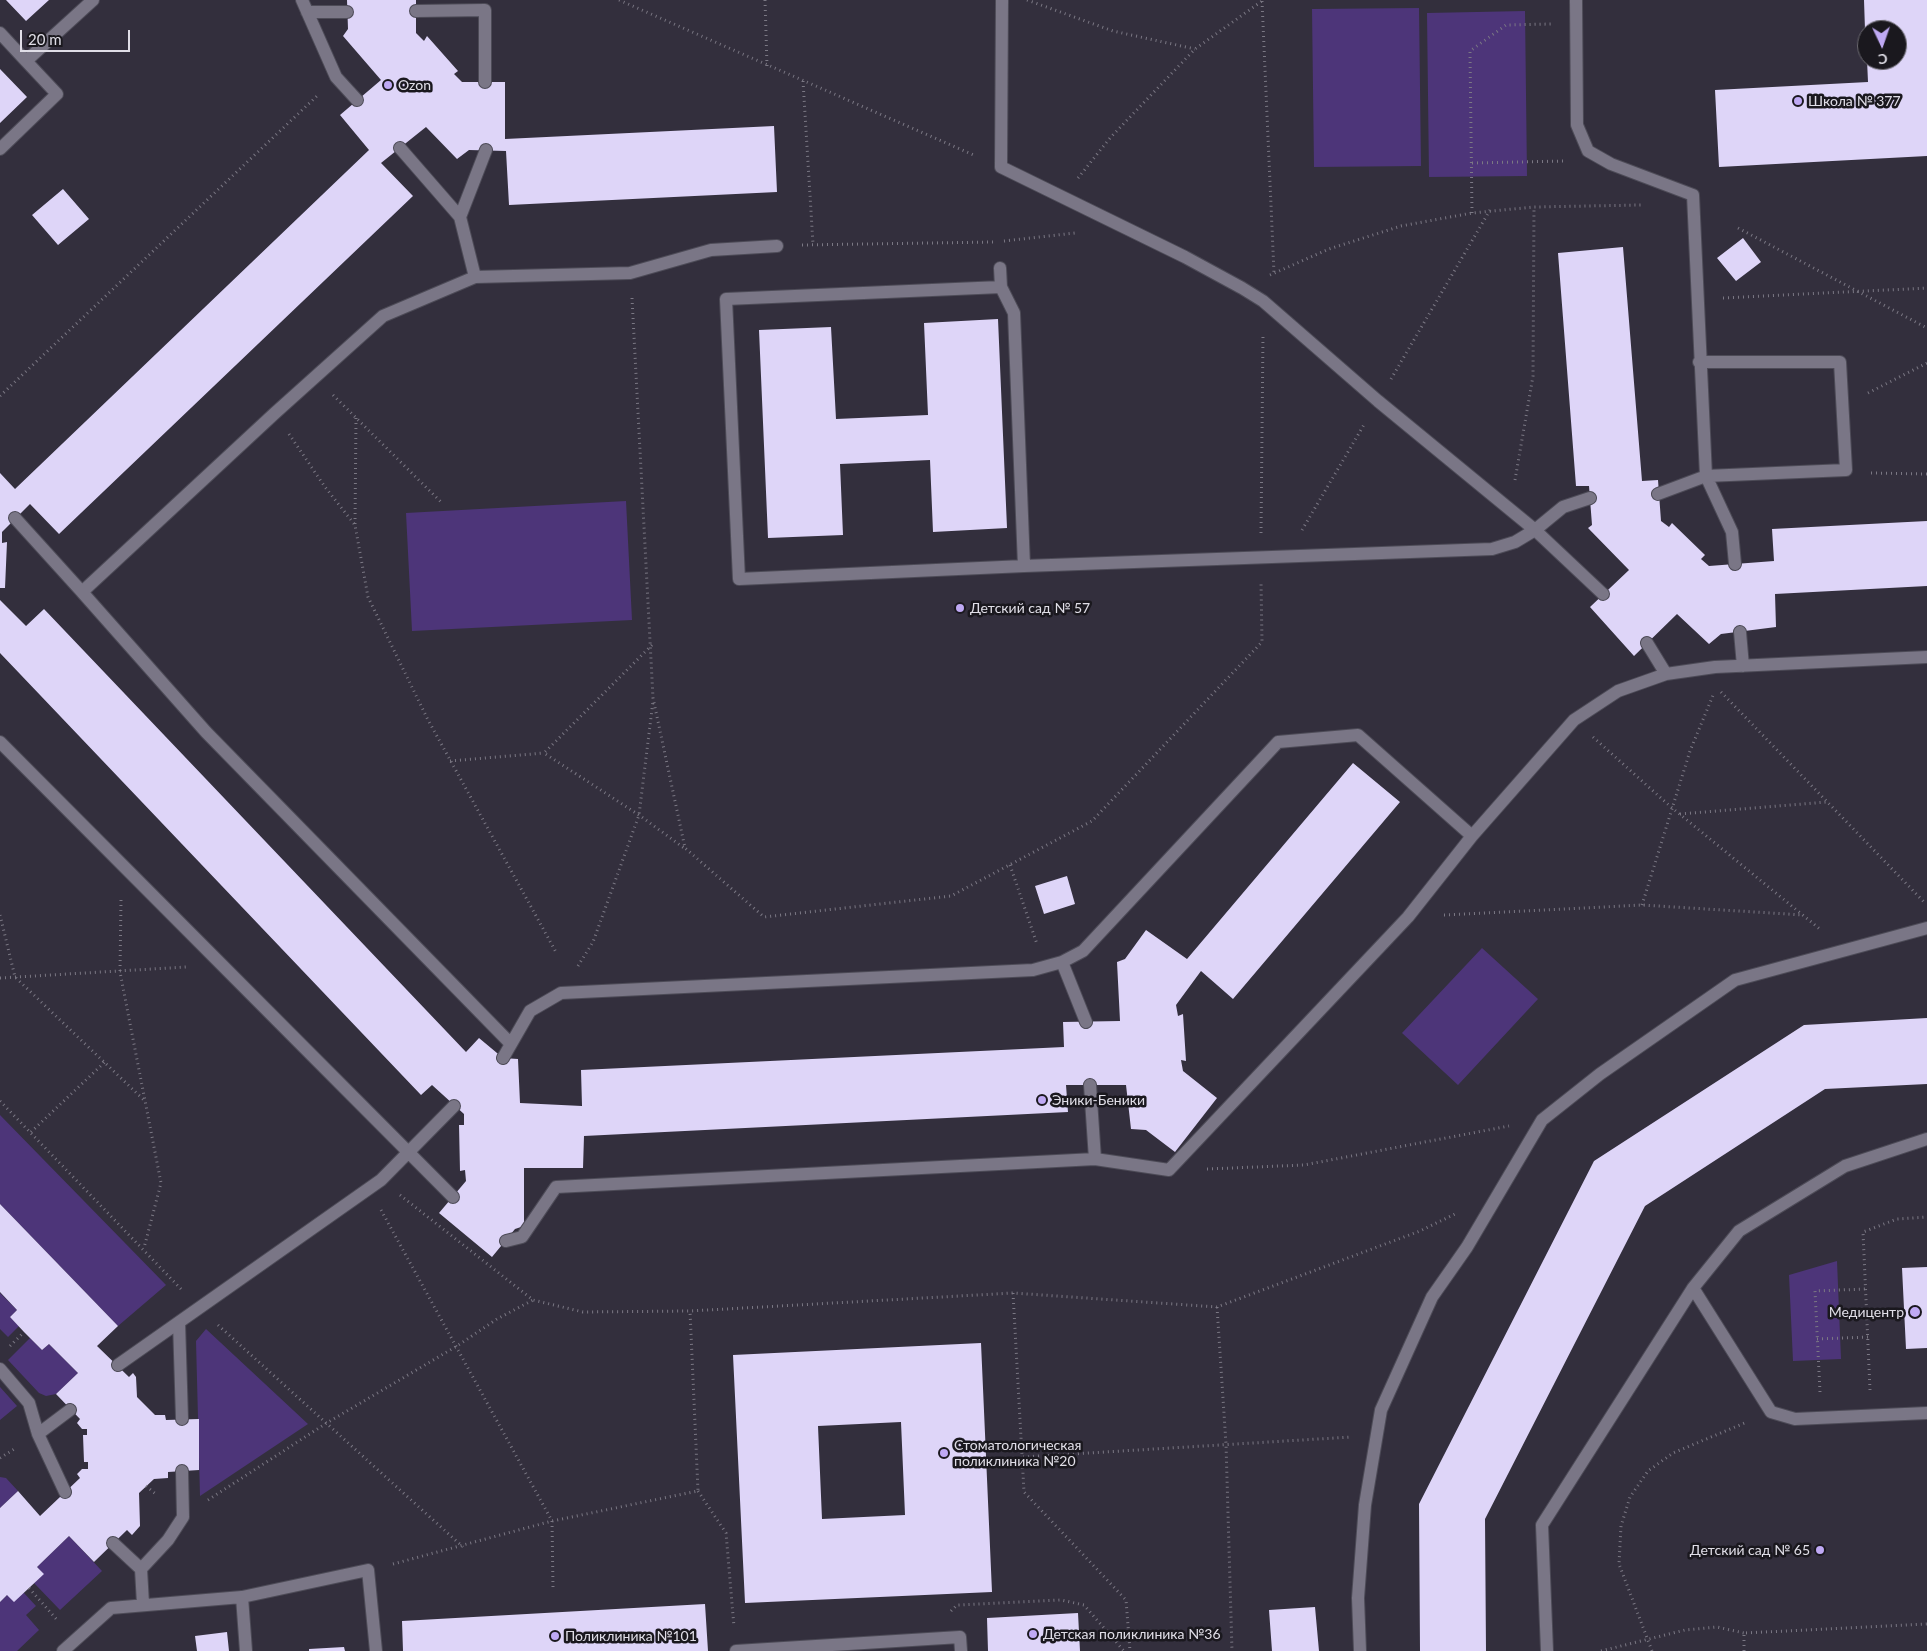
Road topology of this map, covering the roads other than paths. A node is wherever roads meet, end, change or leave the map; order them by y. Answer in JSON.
{"nodes":[{"id":1,"x":93,"y":0,"type":"edge"},
{"id":2,"x":302,"y":0,"type":"edge"},
{"id":3,"x":1002,"y":0,"type":"edge"},
{"id":4,"x":1576,"y":0,"type":"edge"},
{"id":5,"x":416,"y":11,"type":"dead end"},
{"id":6,"x":307,"y":12,"type":"junction"},
{"id":7,"x":347,"y":12,"type":"dead end"},
{"id":8,"x":0,"y":33,"type":"edge"},
{"id":9,"x":26,"y":61,"type":"junction"},
{"id":10,"x":485,"y":82,"type":"dead end"},
{"id":11,"x":357,"y":100,"type":"dead end"},
{"id":12,"x":400,"y":148,"type":"dead end"},
{"id":13,"x":0,"y":149,"type":"edge"},
{"id":14,"x":486,"y":150,"type":"dead end"},
{"id":15,"x":460,"y":217,"type":"junction"},
{"id":16,"x":777,"y":246,"type":"road end"},
{"id":17,"x":1000,"y":268,"type":"dead end"},
{"id":18,"x":475,"y":277,"type":"junction"},
{"id":19,"x":1001,"y":287,"type":"junction"},
{"id":20,"x":1699,"y":362,"type":"junction"},
{"id":21,"x":1706,"y":476,"type":"junction"},
{"id":22,"x":1658,"y":494,"type":"dead end"},
{"id":23,"x":1590,"y":498,"type":"dead end"},
{"id":24,"x":15,"y":518,"type":"dead end"},
{"id":25,"x":1535,"y":530,"type":"junction"},
{"id":26,"x":1735,"y":564,"type":"dead end"},
{"id":27,"x":1024,"y":566,"type":"junction"},
{"id":28,"x":82,"y":592,"type":"junction"},
{"id":29,"x":1603,"y":594,"type":"dead end"},
{"id":30,"x":1740,"y":632,"type":"dead end"},
{"id":31,"x":1647,"y":643,"type":"dead end"},
{"id":32,"x":1927,"y":657,"type":"edge"},
{"id":33,"x":1743,"y":666,"type":"junction"},
{"id":34,"x":1666,"y":674,"type":"junction"},
{"id":35,"x":0,"y":742,"type":"edge"},
{"id":36,"x":1472,"y":836,"type":"junction"},
{"id":37,"x":1927,"y":928,"type":"edge"},
{"id":38,"x":1062,"y":962,"type":"junction"},
{"id":39,"x":1086,"y":1022,"type":"dead end"},
{"id":40,"x":511,"y":1044,"type":"junction"},
{"id":41,"x":503,"y":1058,"type":"dead end"},
{"id":42,"x":1090,"y":1085,"type":"dead end"},
{"id":43,"x":454,"y":1106,"type":"dead end"},
{"id":44,"x":1927,"y":1139,"type":"edge"},
{"id":45,"x":409,"y":1152,"type":"junction"},
{"id":46,"x":1095,"y":1159,"type":"junction"},
{"id":47,"x":453,"y":1197,"type":"dead end"},
{"id":48,"x":506,"y":1241,"type":"dead end"},
{"id":49,"x":1692,"y":1288,"type":"junction"},
{"id":50,"x":179,"y":1322,"type":"junction"},
{"id":51,"x":118,"y":1365,"type":"dead end"},
{"id":52,"x":0,"y":1369,"type":"edge"},
{"id":53,"x":70,"y":1410,"type":"dead end"},
{"id":54,"x":1927,"y":1413,"type":"edge"},
{"id":55,"x":182,"y":1419,"type":"dead end"},
{"id":56,"x":38,"y":1434,"type":"junction"},
{"id":57,"x":182,"y":1471,"type":"dead end"},
{"id":58,"x":65,"y":1492,"type":"dead end"},
{"id":59,"x":113,"y":1543,"type":"dead end"},
{"id":60,"x":141,"y":1569,"type":"junction"},
{"id":61,"x":242,"y":1597,"type":"junction"},
{"id":62,"x":143,"y":1604,"type":"junction"},
{"id":63,"x":736,"y":1650,"type":"edge"},
{"id":64,"x":63,"y":1651,"type":"edge"},
{"id":65,"x":246,"y":1651,"type":"edge"},
{"id":66,"x":376,"y":1651,"type":"edge"},
{"id":67,"x":961,"y":1651,"type":"edge"},
{"id":68,"x":1360,"y":1651,"type":"edge"},
{"id":69,"x":1548,"y":1651,"type":"edge"}],
"edges":[{"from":1,"to":9,"type":"lane"},
{"from":2,"to":6,"type":"lane"},
{"from":3,"to":25,"type":"lane"},
{"from":4,"to":20,"type":"lane"},
{"from":5,"to":10,"type":"lane"},
{"from":6,"to":7,"type":"lane"},
{"from":6,"to":11,"type":"lane"},
{"from":8,"to":9,"type":"lane"},
{"from":9,"to":13,"type":"lane"},
{"from":12,"to":15,"type":"lane"},
{"from":14,"to":15,"type":"lane"},
{"from":15,"to":18,"type":"lane"},
{"from":16,"to":18,"type":"lane"},
{"from":17,"to":19,"type":"lane"},
{"from":18,"to":28,"type":"lane"},
{"from":19,"to":27,"type":"lane"},
{"from":19,"to":27,"type":"lane"},
{"from":20,"to":21,"type":"lane"},
{"from":20,"to":21,"type":"lane"},
{"from":21,"to":22,"type":"lane"},
{"from":21,"to":26,"type":"lane"},
{"from":23,"to":25,"type":"lane"},
{"from":24,"to":28,"type":"lane"},
{"from":25,"to":27,"type":"lane"},
{"from":25,"to":29,"type":"lane"},
{"from":28,"to":40,"type":"lane"},
{"from":30,"to":33,"type":"lane"},
{"from":31,"to":34,"type":"lane"},
{"from":32,"to":33,"type":"lane"},
{"from":33,"to":34,"type":"lane"},
{"from":34,"to":36,"type":"lane"},
{"from":35,"to":45,"type":"lane"},
{"from":36,"to":38,"type":"lane"},
{"from":36,"to":46,"type":"lane"},
{"from":37,"to":68,"type":"lane"},
{"from":38,"to":39,"type":"lane"},
{"from":38,"to":40,"type":"lane"},
{"from":40,"to":41,"type":"lane"},
{"from":42,"to":46,"type":"lane"},
{"from":43,"to":45,"type":"lane"},
{"from":44,"to":49,"type":"lane"},
{"from":45,"to":47,"type":"lane"},
{"from":45,"to":50,"type":"lane"},
{"from":46,"to":48,"type":"lane"},
{"from":49,"to":54,"type":"lane"},
{"from":49,"to":69,"type":"lane"},
{"from":50,"to":51,"type":"lane"},
{"from":50,"to":55,"type":"lane"},
{"from":52,"to":56,"type":"lane"},
{"from":53,"to":56,"type":"lane"},
{"from":56,"to":58,"type":"lane"},
{"from":57,"to":60,"type":"lane"},
{"from":59,"to":60,"type":"lane"},
{"from":60,"to":62,"type":"lane"},
{"from":61,"to":62,"type":"lane"},
{"from":61,"to":65,"type":"lane"},
{"from":61,"to":66,"type":"lane"},
{"from":62,"to":64,"type":"lane"},
{"from":63,"to":67,"type":"lane"}]}
